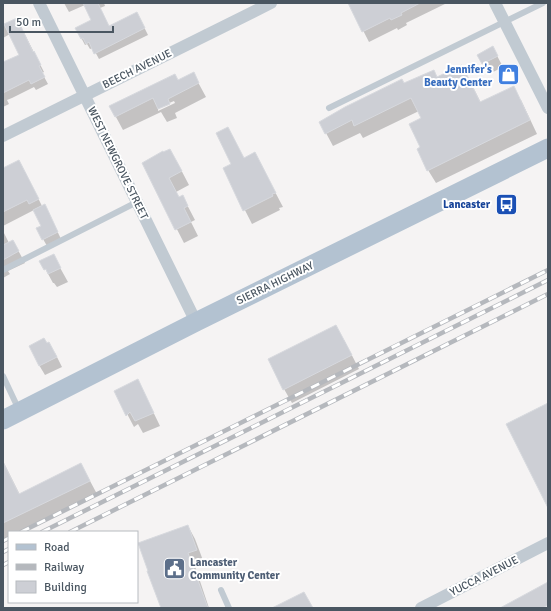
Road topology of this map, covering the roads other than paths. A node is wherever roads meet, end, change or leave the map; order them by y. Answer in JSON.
{"nodes":[{"id":1,"x":39,"y":3,"type":"edge"},
{"id":2,"x":271,"y":3,"type":"edge"},
{"id":3,"x":495,"y":3,"type":"edge"},
{"id":4,"x":542,"y":3,"type":"edge"},
{"id":5,"x":504,"y":21,"type":"junction"},
{"id":6,"x":84,"y":95,"type":"junction"},
{"id":7,"x":329,"y":108,"type":"dead end"},
{"id":8,"x":548,"y":108,"type":"edge"},
{"id":9,"x":3,"y":136,"type":"edge"},
{"id":10,"x":548,"y":148,"type":"edge"},
{"id":11,"x":137,"y":202,"type":"junction"},
{"id":12,"x":3,"y":270,"type":"edge"},
{"id":13,"x":196,"y":322,"type":"junction"},
{"id":14,"x":3,"y":376,"type":"edge"},
{"id":15,"x":20,"y":411,"type":"junction"},
{"id":16,"x":3,"y":420,"type":"edge"},
{"id":17,"x":548,"y":543,"type":"edge"},
{"id":18,"x":221,"y":590,"type":"dead end"},
{"id":19,"x":229,"y":608,"type":"edge"},
{"id":20,"x":421,"y":608,"type":"edge"}],
"edges":[{"from":1,"to":6,"type":"street","name":"WEST NEWGROVE STREET"},
{"from":2,"to":6,"type":"street","name":"BEECH AVENUE"},
{"from":3,"to":5,"type":"street"},
{"from":4,"to":5,"type":"lane"},
{"from":5,"to":7,"type":"lane"},
{"from":5,"to":8,"type":"street"},
{"from":6,"to":9,"type":"street","name":"BEECH AVENUE"},
{"from":6,"to":11,"type":"street","name":"WEST NEWGROVE STREET"},
{"from":10,"to":13,"type":"main road","name":"SIERRA HIGHWAY"},
{"from":11,"to":12,"type":"lane"},
{"from":11,"to":13,"type":"street","name":"WEST NEWGROVE STREET"},
{"from":13,"to":15,"type":"main road","name":"SIERRA HIGHWAY"},
{"from":14,"to":15,"type":"lane"},
{"from":15,"to":16,"type":"main road","name":"SIERRA HIGHWAY"},
{"from":17,"to":20,"type":"street","name":"YUCCA AVENUE"},
{"from":18,"to":19,"type":"lane"}]}
